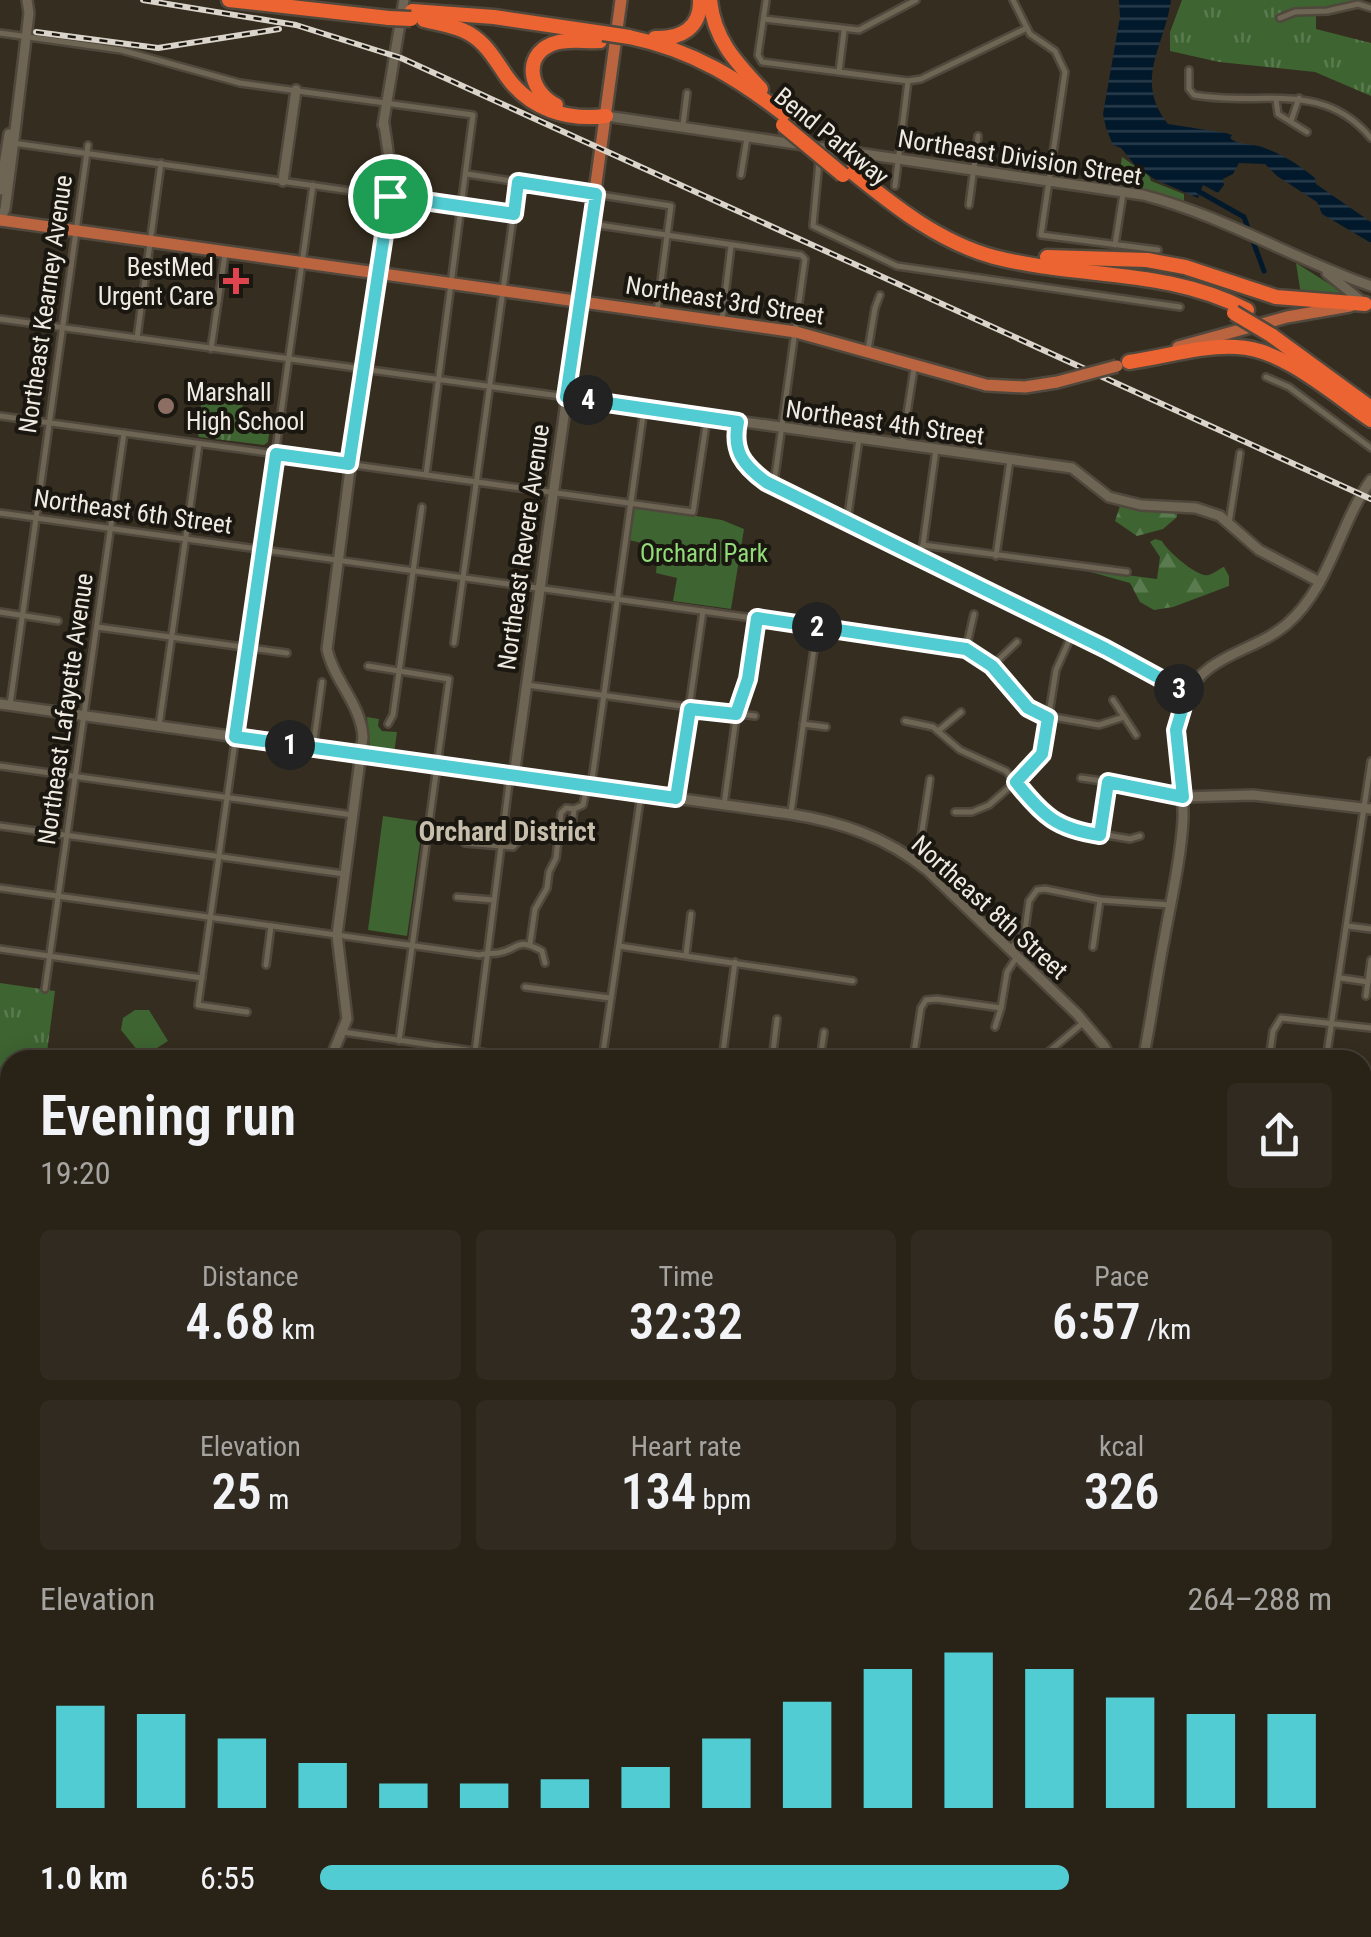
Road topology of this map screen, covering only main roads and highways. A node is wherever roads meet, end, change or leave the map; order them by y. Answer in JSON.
{"nodes":[{"id":1,"x":30,"y":0,"type":"edge"},
{"id":2,"x":229,"y":0,"type":"edge"},
{"id":3,"x":294,"y":0,"type":"edge"},
{"id":4,"x":622,"y":0,"type":"edge"},
{"id":5,"x":700,"y":0,"type":"edge"},
{"id":6,"x":710,"y":0,"type":"edge"},
{"id":7,"x":403,"y":11,"type":"edge"},
{"id":8,"x":616,"y":39,"type":"junction"},
{"id":9,"x":296,"y":90,"type":"road end"},
{"id":10,"x":606,"y":116,"type":"junction"},
{"id":11,"x":785,"y":119,"type":"junction"},
{"id":12,"x":7,"y":142,"type":"edge"},
{"id":13,"x":847,"y":173,"type":"junction"},
{"id":14,"x":282,"y":181,"type":"road end"},
{"id":15,"x":0,"y":190,"type":"edge"},
{"id":16,"x":0,"y":220,"type":"edge"},
{"id":17,"x":960,"y":244,"type":"junction"},
{"id":18,"x":1321,"y":268,"type":"junction"},
{"id":19,"x":378,"y":272,"type":"junction"},
{"id":20,"x":1371,"y":286,"type":"edge"},
{"id":21,"x":580,"y":300,"type":"junction"},
{"id":22,"x":1368,"y":304,"type":"edge"},
{"id":23,"x":1241,"y":312,"type":"junction"},
{"id":24,"x":1275,"y":332,"type":"junction"},
{"id":25,"x":1123,"y":364,"type":"junction"},
{"id":26,"x":566,"y":397,"type":"junction"},
{"id":27,"x":1371,"y":398,"type":"edge"},
{"id":28,"x":1371,"y":408,"type":"edge"},
{"id":29,"x":1371,"y":420,"type":"edge"},
{"id":30,"x":738,"y":422,"type":"junction"},
{"id":31,"x":1371,"y":480,"type":"edge"},
{"id":32,"x":1371,"y":490,"type":"edge"},
{"id":33,"x":1350,"y":521,"type":"junction"},
{"id":34,"x":1318,"y":581,"type":"junction"},
{"id":35,"x":1187,"y":693,"type":"junction"},
{"id":36,"x":5,"y":705,"type":"edge"},
{"id":37,"x":361,"y":755,"type":"junction"},
{"id":38,"x":514,"y":776,"type":"junction"},
{"id":39,"x":1183,"y":797,"type":"junction"},
{"id":40,"x":1368,"y":809,"type":"edge"},
{"id":41,"x":335,"y":1050,"type":"edge"},
{"id":42,"x":1107,"y":1050,"type":"edge"},
{"id":43,"x":1142,"y":1050,"type":"edge"}],
"edges":[{"from":1,"to":12,"type":"main road"},
{"from":2,"to":7,"type":"highway","name":"Bend Parkway"},
{"from":3,"to":7,"type":"highway","name":"Bend Parkway"},
{"from":4,"to":8,"type":"main road","name":"Northeast Revere Avenue"},
{"from":5,"to":8,"type":"highway"},
{"from":6,"to":11,"type":"highway"},
{"from":7,"to":8,"type":"highway","name":"Bend Parkway"},
{"from":7,"to":10,"type":"highway"},
{"from":7,"to":19,"type":"main road"},
{"from":8,"to":10,"type":"main road","name":"Northeast Revere Avenue"},
{"from":8,"to":10,"type":"highway"},
{"from":8,"to":11,"type":"highway","name":"Bend Parkway"},
{"from":9,"to":14,"type":"main road"},
{"from":10,"to":18,"type":"main road","name":"Northeast Division Street"},
{"from":10,"to":21,"type":"main road","name":"Northeast Revere Avenue"},
{"from":11,"to":13,"type":"highway","name":"Bend Parkway"},
{"from":12,"to":15,"type":"main road"},
{"from":12,"to":16,"type":"main road"},
{"from":13,"to":17,"type":"highway","name":"Bend Parkway"},
{"from":13,"to":23,"type":"highway","name":"Bend Parkway"},
{"from":16,"to":19,"type":"main road","name":"Northeast 3rd Street"},
{"from":17,"to":22,"type":"highway"},
{"from":17,"to":23,"type":"highway","name":"Bend Parkway"},
{"from":18,"to":20,"type":"main road"},
{"from":18,"to":22,"type":"main road"},
{"from":19,"to":21,"type":"main road","name":"Northeast 3rd Street"},
{"from":19,"to":37,"type":"main road"},
{"from":21,"to":25,"type":"main road","name":"Northeast 3rd Street","bridge":true},
{"from":21,"to":26,"type":"main road","name":"Northeast Revere Avenue"},
{"from":22,"to":25,"type":"main road","name":"Northeast 3rd Street"},
{"from":23,"to":24,"type":"highway","name":"Bend Parkway"},
{"from":24,"to":27,"type":"highway","name":"Bend Parkway"},
{"from":24,"to":28,"type":"highway","name":"Bend Parkway"},
{"from":25,"to":29,"type":"highway"},
{"from":26,"to":30,"type":"main road","name":"Northeast 4th Street"},
{"from":26,"to":38,"type":"main road","name":"Northeast Revere Avenue"},
{"from":30,"to":34,"type":"main road","name":"Northeast 4th Street"},
{"from":30,"to":35,"type":"main road"},
{"from":31,"to":33,"type":"main road"},
{"from":32,"to":33,"type":"main road"},
{"from":33,"to":34,"type":"main road"},
{"from":34,"to":35,"type":"main road"},
{"from":35,"to":39,"type":"main road"},
{"from":36,"to":37,"type":"main road","name":"Northeast 8th Street"},
{"from":37,"to":38,"type":"main road","name":"Northeast 8th Street"},
{"from":37,"to":41,"type":"main road"},
{"from":38,"to":42,"type":"main road","name":"Northeast 8th Street"},
{"from":39,"to":40,"type":"main road"},
{"from":39,"to":43,"type":"main road"}]}
